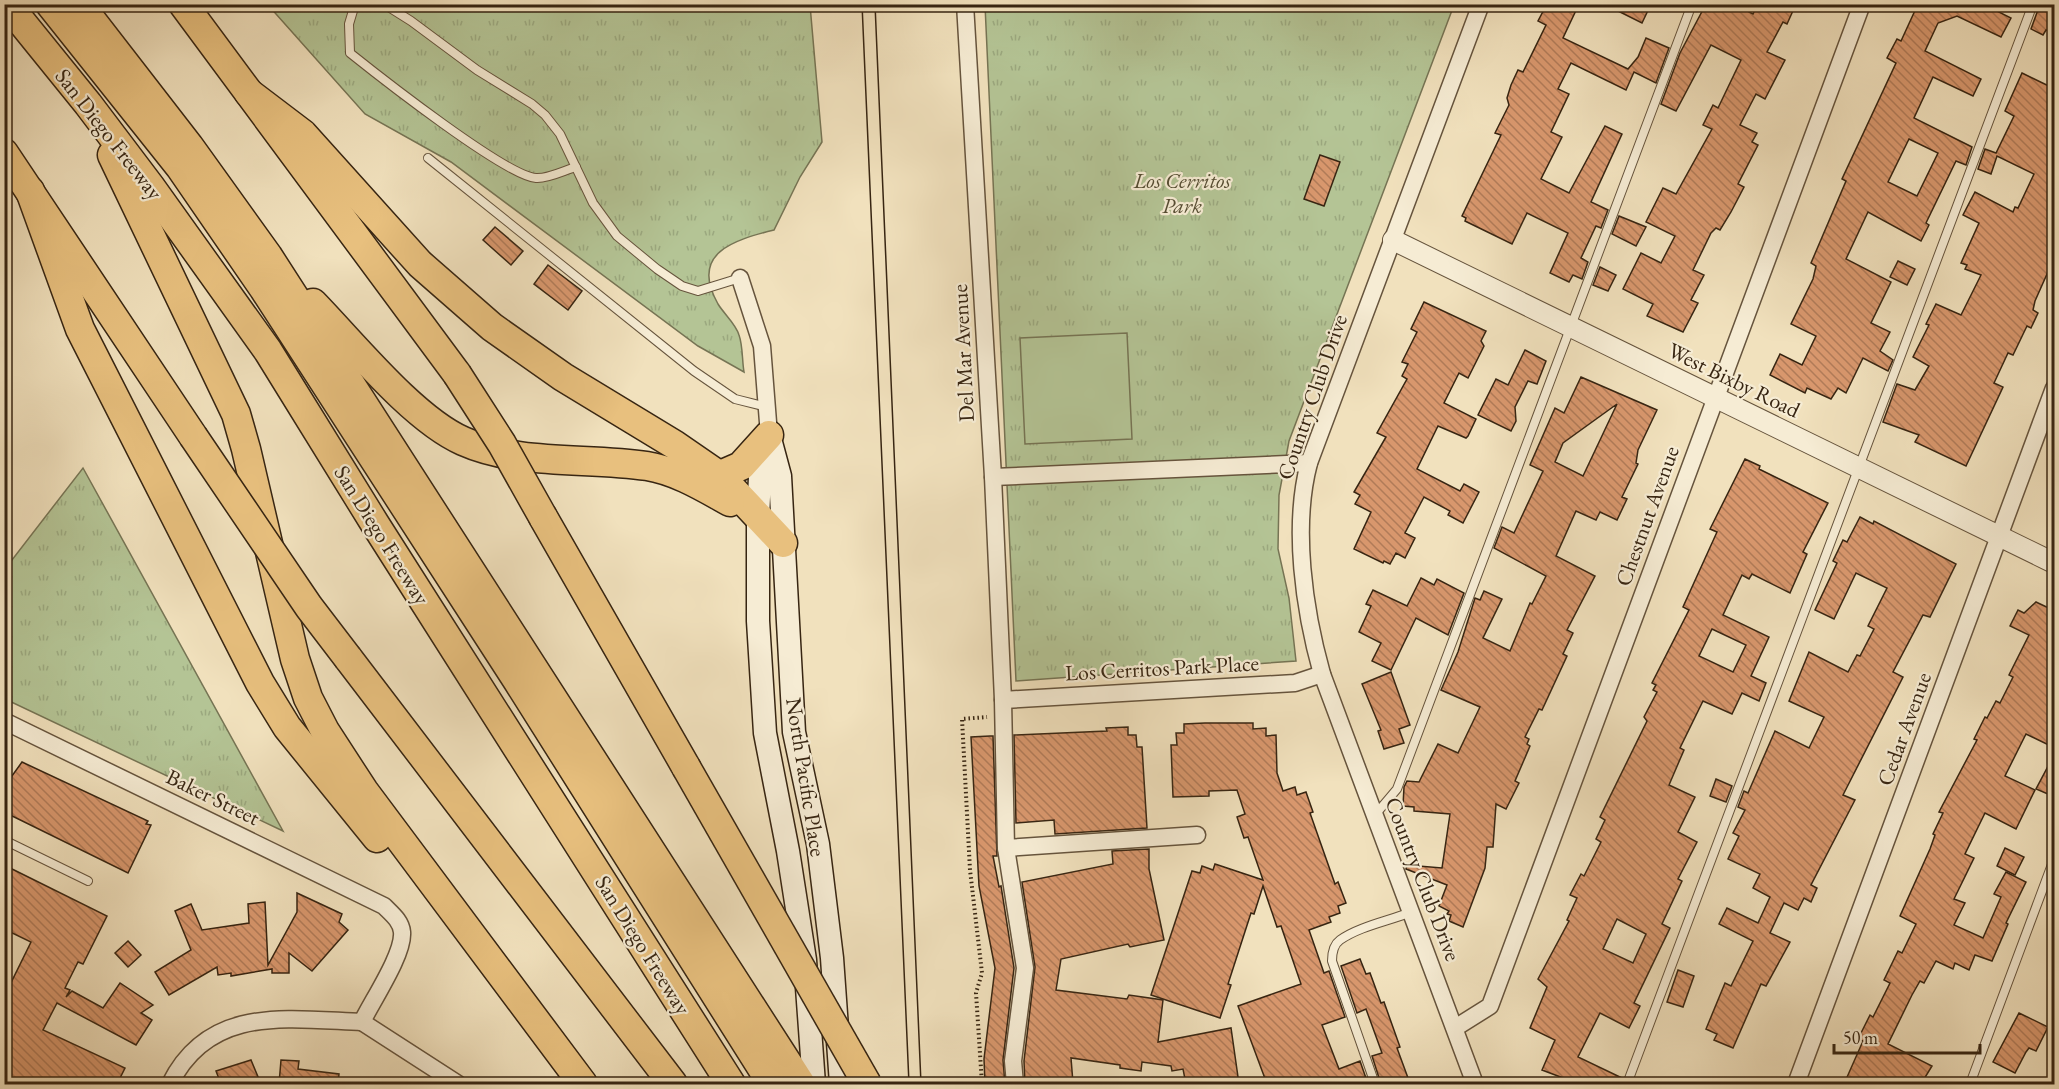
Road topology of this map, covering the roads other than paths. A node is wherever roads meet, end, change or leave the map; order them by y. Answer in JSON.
{"nodes":[{"id":1,"x":7,"y":4,"type":"edge"},
{"id":2,"x":36,"y":4,"type":"edge"},
{"id":3,"x":50,"y":4,"type":"edge"},
{"id":4,"x":79,"y":4,"type":"edge"},
{"id":5,"x":183,"y":4,"type":"edge"},
{"id":6,"x":355,"y":4,"type":"edge"},
{"id":7,"x":384,"y":4,"type":"edge"},
{"id":8,"x":965,"y":4,"type":"edge"},
{"id":9,"x":1481,"y":4,"type":"edge"},
{"id":10,"x":1692,"y":4,"type":"edge"},
{"id":11,"x":1862,"y":4,"type":"edge"},
{"id":12,"x":2033,"y":4,"type":"edge"},
{"id":13,"x":249,"y":93,"type":"junction"},
{"id":14,"x":88,"y":104,"type":"junction"},
{"id":15,"x":4,"y":153,"type":"edge"},
{"id":16,"x":428,"y":158,"type":"dead end"},
{"id":17,"x":576,"y":167,"type":"junction"},
{"id":18,"x":30,"y":191,"type":"junction"},
{"id":19,"x":1393,"y":240,"type":"junction"},
{"id":20,"x":268,"y":256,"type":"junction"},
{"id":21,"x":740,"y":278,"type":"joint"},
{"id":22,"x":1570,"y":327,"type":"junction"},
{"id":23,"x":2055,"y":388,"type":"edge"},
{"id":24,"x":1714,"y":397,"type":"junction"},
{"id":25,"x":768,"y":421,"type":"junction"},
{"id":26,"x":1309,"y":463,"type":"junction"},
{"id":27,"x":1859,"y":468,"type":"junction"},
{"id":28,"x":993,"y":477,"type":"junction"},
{"id":29,"x":709,"y":480,"type":"junction"},
{"id":30,"x":758,"y":517,"type":"junction"},
{"id":31,"x":2000,"y":536,"type":"junction"},
{"id":32,"x":783,"y":543,"type":"junction"},
{"id":33,"x":2055,"y":563,"type":"edge"},
{"id":34,"x":1322,"y":674,"type":"junction"},
{"id":35,"x":1003,"y":700,"type":"junction"},
{"id":36,"x":5,"y":723,"type":"edge"},
{"id":37,"x":1375,"y":815,"type":"junction"},
{"id":38,"x":1197,"y":836,"type":"dead end"},
{"id":39,"x":4,"y":840,"type":"edge"},
{"id":40,"x":1006,"y":848,"type":"junction"},
{"id":41,"x":2055,"y":859,"type":"edge"},
{"id":42,"x":88,"y":880,"type":"dead end"},
{"id":43,"x":1412,"y":912,"type":"junction"},
{"id":44,"x":362,"y":1022,"type":"junction"},
{"id":45,"x":536,"y":1023,"type":"junction"},
{"id":46,"x":1455,"y":1028,"type":"junction"},
{"id":47,"x":170,"y":1084,"type":"edge"},
{"id":48,"x":458,"y":1084,"type":"edge"},
{"id":49,"x":583,"y":1084,"type":"edge"},
{"id":50,"x":673,"y":1084,"type":"edge"},
{"id":51,"x":731,"y":1084,"type":"edge"},
{"id":52,"x":755,"y":1084,"type":"edge"},
{"id":53,"x":772,"y":1084,"type":"edge"},
{"id":54,"x":801,"y":1084,"type":"edge"},
{"id":55,"x":814,"y":1084,"type":"edge"},
{"id":56,"x":841,"y":1084,"type":"edge"},
{"id":57,"x":867,"y":1084,"type":"edge"},
{"id":58,"x":1014,"y":1084,"type":"edge"},
{"id":59,"x":1375,"y":1084,"type":"edge"},
{"id":60,"x":1475,"y":1084,"type":"edge"},
{"id":61,"x":1627,"y":1084,"type":"edge"},
{"id":62,"x":1796,"y":1084,"type":"edge"},
{"id":63,"x":1970,"y":1084,"type":"edge"}],
"edges":[{"from":1,"to":14,"type":"highway","name":"San Diego Freeway"},
{"from":2,"to":52,"type":"highway"},
{"from":3,"to":53,"type":"highway"},
{"from":4,"to":20,"type":"highway"},
{"from":5,"to":13,"type":"highway"},
{"from":6,"to":17,"type":"lane"},
{"from":7,"to":17,"type":"lane"},
{"from":8,"to":28,"type":"street","name":"Del Mar Avenue"},
{"from":9,"to":19,"type":"street","name":"Country Club Drive"},
{"from":10,"to":22,"type":"lane"},
{"from":11,"to":24,"type":"street","name":"Chestnut Avenue"},
{"from":12,"to":27,"type":"lane"},
{"from":13,"to":29,"type":"highway"},
{"from":13,"to":57,"type":"highway","bridge":true},
{"from":14,"to":45,"type":"highway"},
{"from":14,"to":51,"type":"highway","name":"San Diego Freeway"},
{"from":15,"to":18,"type":"highway"},
{"from":16,"to":25,"type":"lane"},
{"from":17,"to":21,"type":"lane"},
{"from":18,"to":45,"type":"highway"},
{"from":18,"to":50,"type":"highway","bridge":true},
{"from":19,"to":22,"type":"street","name":"West Bixby Road"},
{"from":19,"to":26,"type":"street","name":"Country Club Drive"},
{"from":20,"to":29,"type":"highway"},
{"from":20,"to":54,"type":"highway"},
{"from":21,"to":25,"type":"street","name":"North Pacific Place"},
{"from":22,"to":24,"type":"street","name":"West Bixby Road"},
{"from":22,"to":37,"type":"lane"},
{"from":23,"to":31,"type":"street","name":"Cedar Avenue"},
{"from":24,"to":27,"type":"street","name":"West Bixby Road"},
{"from":24,"to":46,"type":"street","name":"Chestnut Avenue"},
{"from":25,"to":29,"type":"highway"},
{"from":25,"to":30,"type":"main road","name":"North Pacific Place"},
{"from":25,"to":32,"type":"main road","name":"North Pacific Place"},
{"from":26,"to":28,"type":"street"},
{"from":26,"to":34,"type":"street","name":"Country Club Drive"},
{"from":27,"to":31,"type":"street","name":"West Bixby Road"},
{"from":27,"to":61,"type":"lane"},
{"from":28,"to":35,"type":"street","name":"Del Mar Avenue"},
{"from":29,"to":30,"type":"highway"},
{"from":30,"to":32,"type":"highway"},
{"from":30,"to":55,"type":"main road","name":"North Pacific Place"},
{"from":31,"to":33,"type":"street","name":"West Bixby Road"},
{"from":31,"to":62,"type":"street","name":"Cedar Avenue"},
{"from":32,"to":56,"type":"main road","name":"North Pacific Place"},
{"from":34,"to":35,"type":"street","name":"Los Cerritos Park Place"},
{"from":34,"to":37,"type":"street","name":"Country Club Drive"},
{"from":35,"to":40,"type":"street"},
{"from":36,"to":44,"type":"street","name":"Baker Street"},
{"from":37,"to":43,"type":"street","name":"Country Club Drive"},
{"from":38,"to":40,"type":"street"},
{"from":39,"to":42,"type":"lane"},
{"from":40,"to":58,"type":"street"},
{"from":41,"to":63,"type":"lane"},
{"from":43,"to":46,"type":"street","name":"Country Club Drive"},
{"from":43,"to":59,"type":"lane"},
{"from":44,"to":47,"type":"street"},
{"from":44,"to":48,"type":"street"},
{"from":45,"to":49,"type":"highway"},
{"from":46,"to":60,"type":"street","name":"Country Club Drive"}]}
